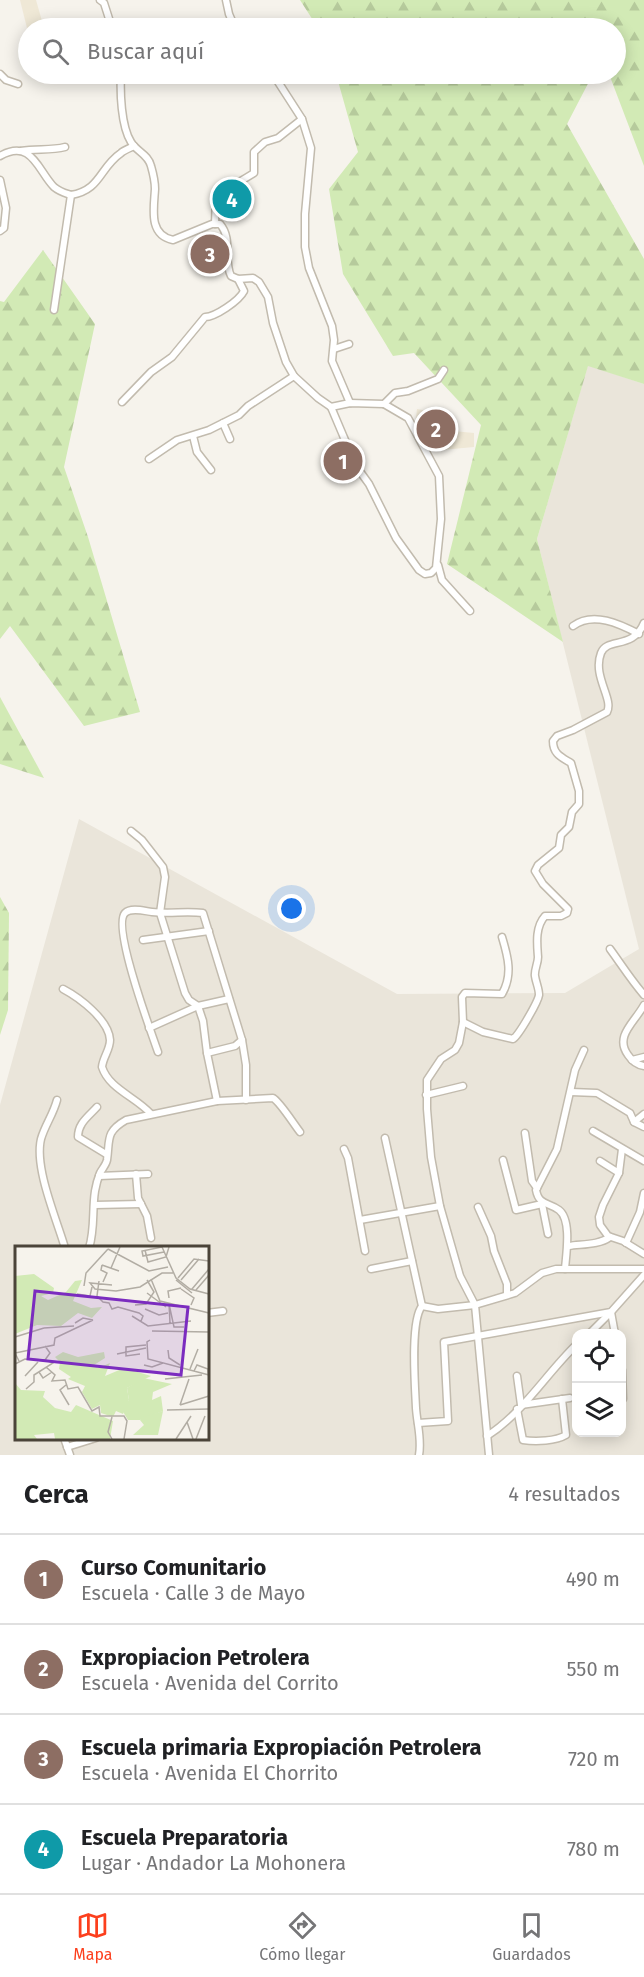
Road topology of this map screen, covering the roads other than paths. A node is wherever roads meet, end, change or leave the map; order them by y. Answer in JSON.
{"nodes":[{"id":1,"x":100,"y":0,"type":"edge"},
{"id":2,"x":226,"y":0,"type":"edge"},
{"id":3,"x":109,"y":18,"type":"edge"},
{"id":4,"x":231,"y":18,"type":"edge"},
{"id":5,"x":0,"y":74,"type":"edge"},
{"id":6,"x":18,"y":84,"type":"dead end"},
{"id":7,"x":120,"y":84,"type":"edge"},
{"id":8,"x":279,"y":84,"type":"edge"},
{"id":9,"x":302,"y":119,"type":"junction"},
{"id":10,"x":134,"y":146,"type":"junction"},
{"id":11,"x":65,"y":147,"type":"dead end"},
{"id":12,"x":20,"y":151,"type":"junction"},
{"id":13,"x":0,"y":156,"type":"edge"},
{"id":14,"x":0,"y":180,"type":"edge"},
{"id":15,"x":71,"y":195,"type":"junction"},
{"id":16,"x":215,"y":224,"type":"junction"},
{"id":17,"x":0,"y":231,"type":"edge"},
{"id":18,"x":238,"y":279,"type":"junction"},
{"id":19,"x":54,"y":310,"type":"dead end"},
{"id":20,"x":349,"y":344,"type":"dead end"},
{"id":21,"x":334,"y":349,"type":"junction"},
{"id":22,"x":444,"y":370,"type":"dead end"},
{"id":23,"x":294,"y":376,"type":"junction"},
{"id":24,"x":122,"y":402,"type":"dead end"},
{"id":25,"x":350,"y":403,"type":"junction"},
{"id":26,"x":384,"y":404,"type":"junction"},
{"id":27,"x":331,"y":407,"type":"junction"},
{"id":28,"x":223,"y":423,"type":"junction"},
{"id":29,"x":194,"y":436,"type":"junction"},
{"id":30,"x":230,"y":439,"type":"dead end"},
{"id":31,"x":149,"y":459,"type":"dead end"},
{"id":32,"x":211,"y":470,"type":"dead end"},
{"id":33,"x":437,"y":562,"type":"junction"},
{"id":34,"x":470,"y":611,"type":"dead end"},
{"id":35,"x":644,"y":623,"type":"edge"},
{"id":36,"x":573,"y":626,"type":"dead end"},
{"id":37,"x":639,"y":634,"type":"junction"},
{"id":38,"x":131,"y":831,"type":"dead end"},
{"id":39,"x":160,"y":913,"type":"junction"},
{"id":40,"x":209,"y":930,"type":"junction"},
{"id":41,"x":168,"y":936,"type":"junction"},
{"id":42,"x":502,"y":937,"type":"dead end"},
{"id":43,"x":143,"y":940,"type":"dead end"},
{"id":44,"x":610,"y":949,"type":"dead end"},
{"id":45,"x":63,"y":989,"type":"dead end"},
{"id":46,"x":644,"y":995,"type":"edge"},
{"id":47,"x":230,"y":999,"type":"junction"},
{"id":48,"x":644,"y":1005,"type":"edge"},
{"id":49,"x":198,"y":1006,"type":"junction"},
{"id":50,"x":463,"y":1022,"type":"junction"},
{"id":51,"x":149,"y":1028,"type":"junction"},
{"id":52,"x":242,"y":1040,"type":"junction"},
{"id":53,"x":584,"y":1050,"type":"dead end"},
{"id":54,"x":158,"y":1052,"type":"dead end"},
{"id":55,"x":207,"y":1053,"type":"junction"},
{"id":56,"x":644,"y":1058,"type":"edge"},
{"id":57,"x":632,"y":1060,"type":"junction"},
{"id":58,"x":644,"y":1066,"type":"edge"},
{"id":59,"x":463,"y":1086,"type":"dead end"},
{"id":60,"x":571,"y":1092,"type":"junction"},
{"id":61,"x":426,"y":1095,"type":"junction"},
{"id":62,"x":57,"y":1100,"type":"dead end"},
{"id":63,"x":246,"y":1100,"type":"junction"},
{"id":64,"x":217,"y":1101,"type":"junction"},
{"id":65,"x":97,"y":1107,"type":"dead end"},
{"id":66,"x":151,"y":1114,"type":"junction"},
{"id":67,"x":644,"y":1114,"type":"edge"},
{"id":68,"x":634,"y":1122,"type":"junction"},
{"id":69,"x":644,"y":1127,"type":"edge"},
{"id":70,"x":593,"y":1131,"type":"dead end"},
{"id":71,"x":300,"y":1132,"type":"dead end"},
{"id":72,"x":525,"y":1133,"type":"dead end"},
{"id":73,"x":385,"y":1138,"type":"dead end"},
{"id":74,"x":344,"y":1149,"type":"dead end"},
{"id":75,"x":622,"y":1149,"type":"junction"},
{"id":76,"x":106,"y":1154,"type":"junction"},
{"id":77,"x":503,"y":1160,"type":"dead end"},
{"id":78,"x":600,"y":1161,"type":"dead end"},
{"id":79,"x":644,"y":1161,"type":"edge"},
{"id":80,"x":619,"y":1173,"type":"junction"},
{"id":81,"x":136,"y":1174,"type":"junction"},
{"id":82,"x":148,"y":1174,"type":"dead end"},
{"id":83,"x":99,"y":1176,"type":"junction"},
{"id":84,"x":537,"y":1188,"type":"junction"},
{"id":85,"x":644,"y":1193,"type":"edge"},
{"id":86,"x":141,"y":1204,"type":"junction"},
{"id":87,"x":542,"y":1204,"type":"junction"},
{"id":88,"x":94,"y":1205,"type":"junction"},
{"id":89,"x":440,"y":1206,"type":"junction"},
{"id":90,"x":478,"y":1207,"type":"dead end"},
{"id":91,"x":401,"y":1213,"type":"junction"},
{"id":92,"x":360,"y":1220,"type":"junction"},
{"id":93,"x":548,"y":1234,"type":"dead end"},
{"id":94,"x":610,"y":1237,"type":"junction"},
{"id":95,"x":151,"y":1238,"type":"dead end"},
{"id":96,"x":626,"y":1243,"type":"junction"},
{"id":97,"x":65,"y":1246,"type":"edge"},
{"id":98,"x":90,"y":1246,"type":"edge"},
{"id":99,"x":568,"y":1246,"type":"junction"},
{"id":100,"x":365,"y":1251,"type":"dead end"},
{"id":101,"x":644,"y":1254,"type":"edge"},
{"id":102,"x":412,"y":1261,"type":"junction"},
{"id":103,"x":371,"y":1269,"type":"dead end"},
{"id":104,"x":565,"y":1269,"type":"junction"},
{"id":105,"x":644,"y":1269,"type":"edge"},
{"id":106,"x":644,"y":1275,"type":"edge"},
{"id":107,"x":507,"y":1295,"type":"junction"},
{"id":108,"x":475,"y":1305,"type":"junction"},
{"id":109,"x":422,"y":1306,"type":"junction"},
{"id":110,"x":223,"y":1311,"type":"dead end"},
{"id":111,"x":611,"y":1312,"type":"junction"},
{"id":112,"x":208,"y":1313,"type":"edge"},
{"id":113,"x":595,"y":1329,"type":"edge"},
{"id":114,"x":614,"y":1329,"type":"edge"},
{"id":115,"x":477,"y":1337,"type":"junction"},
{"id":116,"x":572,"y":1349,"type":"edge"},
{"id":117,"x":516,"y":1376,"type":"dead end"},
{"id":118,"x":570,"y":1398,"type":"dead end"},
{"id":119,"x":562,"y":1399,"type":"junction"},
{"id":120,"x":519,"y":1407,"type":"junction"},
{"id":121,"x":418,"y":1423,"type":"junction"},
{"id":122,"x":487,"y":1436,"type":"junction"},
{"id":123,"x":65,"y":1440,"type":"edge"},
{"id":124,"x":91,"y":1440,"type":"edge"},
{"id":125,"x":67,"y":1447,"type":"junction"},
{"id":126,"x":70,"y":1455,"type":"edge"},
{"id":127,"x":419,"y":1455,"type":"edge"},
{"id":128,"x":489,"y":1455,"type":"edge"}],
"edges":[{"from":1,"to":3,"type":"street"},
{"from":2,"to":4,"type":"street"},
{"from":5,"to":6,"type":"street"},
{"from":7,"to":10,"type":"street"},
{"from":8,"to":9,"type":"street"},
{"from":9,"to":16,"type":"street"},
{"from":9,"to":21,"type":"street"},
{"from":10,"to":15,"type":"street"},
{"from":10,"to":16,"type":"street"},
{"from":11,"to":12,"type":"street"},
{"from":12,"to":13,"type":"street"},
{"from":12,"to":15,"type":"street"},
{"from":14,"to":17,"type":"street"},
{"from":15,"to":19,"type":"street"},
{"from":16,"to":18,"type":"street"},
{"from":18,"to":23,"type":"street"},
{"from":18,"to":24,"type":"street"},
{"from":20,"to":21,"type":"street"},
{"from":21,"to":25,"type":"street"},
{"from":22,"to":26,"type":"street"},
{"from":23,"to":27,"type":"street"},
{"from":23,"to":28,"type":"street"},
{"from":25,"to":26,"type":"street"},
{"from":25,"to":27,"type":"street"},
{"from":26,"to":33,"type":"street"},
{"from":27,"to":33,"type":"street"},
{"from":28,"to":29,"type":"street"},
{"from":28,"to":30,"type":"street"},
{"from":29,"to":31,"type":"street"},
{"from":29,"to":32,"type":"street"},
{"from":33,"to":34,"type":"street"},
{"from":35,"to":37,"type":"street"},
{"from":36,"to":37,"type":"street"},
{"from":37,"to":50,"type":"street"},
{"from":38,"to":39,"type":"street"},
{"from":39,"to":40,"type":"street"},
{"from":39,"to":41,"type":"street"},
{"from":39,"to":51,"type":"street"},
{"from":40,"to":41,"type":"street"},
{"from":40,"to":47,"type":"street"},
{"from":41,"to":43,"type":"street"},
{"from":41,"to":49,"type":"street"},
{"from":42,"to":50,"type":"street"},
{"from":44,"to":46,"type":"street"},
{"from":45,"to":66,"type":"street"},
{"from":47,"to":49,"type":"street"},
{"from":47,"to":52,"type":"street"},
{"from":48,"to":57,"type":"street"},
{"from":49,"to":51,"type":"street"},
{"from":49,"to":55,"type":"street"},
{"from":50,"to":61,"type":"street"},
{"from":51,"to":54,"type":"street"},
{"from":52,"to":55,"type":"street"},
{"from":52,"to":63,"type":"street"},
{"from":53,"to":60,"type":"street"},
{"from":55,"to":64,"type":"street"},
{"from":56,"to":57,"type":"street"},
{"from":57,"to":58,"type":"street"},
{"from":59,"to":61,"type":"street"},
{"from":60,"to":68,"type":"street"},
{"from":60,"to":84,"type":"street"},
{"from":61,"to":89,"type":"street"},
{"from":62,"to":97,"type":"street"},
{"from":63,"to":64,"type":"street"},
{"from":63,"to":71,"type":"street"},
{"from":64,"to":66,"type":"street"},
{"from":65,"to":76,"type":"street"},
{"from":66,"to":76,"type":"street"},
{"from":67,"to":68,"type":"street"},
{"from":68,"to":69,"type":"street"},
{"from":70,"to":75,"type":"street"},
{"from":72,"to":84,"type":"street"},
{"from":73,"to":91,"type":"street"},
{"from":74,"to":92,"type":"street"},
{"from":75,"to":79,"type":"street"},
{"from":75,"to":80,"type":"street"},
{"from":76,"to":83,"type":"street"},
{"from":77,"to":87,"type":"street"},
{"from":78,"to":80,"type":"street"},
{"from":80,"to":94,"type":"street"},
{"from":81,"to":82,"type":"street"},
{"from":81,"to":83,"type":"street"},
{"from":81,"to":86,"type":"street"},
{"from":83,"to":88,"type":"street"},
{"from":84,"to":87,"type":"street"},
{"from":85,"to":96,"type":"street"},
{"from":86,"to":88,"type":"street"},
{"from":86,"to":95,"type":"street"},
{"from":87,"to":93,"type":"street"},
{"from":87,"to":99,"type":"street"},
{"from":88,"to":98,"type":"street"},
{"from":89,"to":91,"type":"street"},
{"from":89,"to":108,"type":"street"},
{"from":90,"to":107,"type":"street"},
{"from":91,"to":92,"type":"street"},
{"from":91,"to":102,"type":"street"},
{"from":92,"to":100,"type":"street"},
{"from":94,"to":96,"type":"street"},
{"from":94,"to":99,"type":"street"},
{"from":96,"to":101,"type":"street"},
{"from":99,"to":104,"type":"street"},
{"from":102,"to":103,"type":"street"},
{"from":102,"to":109,"type":"street"},
{"from":104,"to":105,"type":"street"},
{"from":104,"to":107,"type":"street"},
{"from":106,"to":111,"type":"street"},
{"from":107,"to":108,"type":"street"},
{"from":108,"to":109,"type":"street"},
{"from":108,"to":115,"type":"street"},
{"from":109,"to":121,"type":"street"},
{"from":110,"to":112,"type":"street"},
{"from":111,"to":113,"type":"street"},
{"from":111,"to":114,"type":"street"},
{"from":111,"to":115,"type":"street"},
{"from":115,"to":121,"type":"street"},
{"from":115,"to":122,"type":"street"},
{"from":116,"to":120,"type":"street"},
{"from":117,"to":120,"type":"street"},
{"from":118,"to":119,"type":"street"},
{"from":119,"to":120,"type":"street"},
{"from":119,"to":120,"type":"street"},
{"from":120,"to":122,"type":"street"},
{"from":121,"to":127,"type":"street"},
{"from":122,"to":128,"type":"street"},
{"from":123,"to":125,"type":"street"},
{"from":124,"to":125,"type":"street"},
{"from":125,"to":126,"type":"street"}]}
